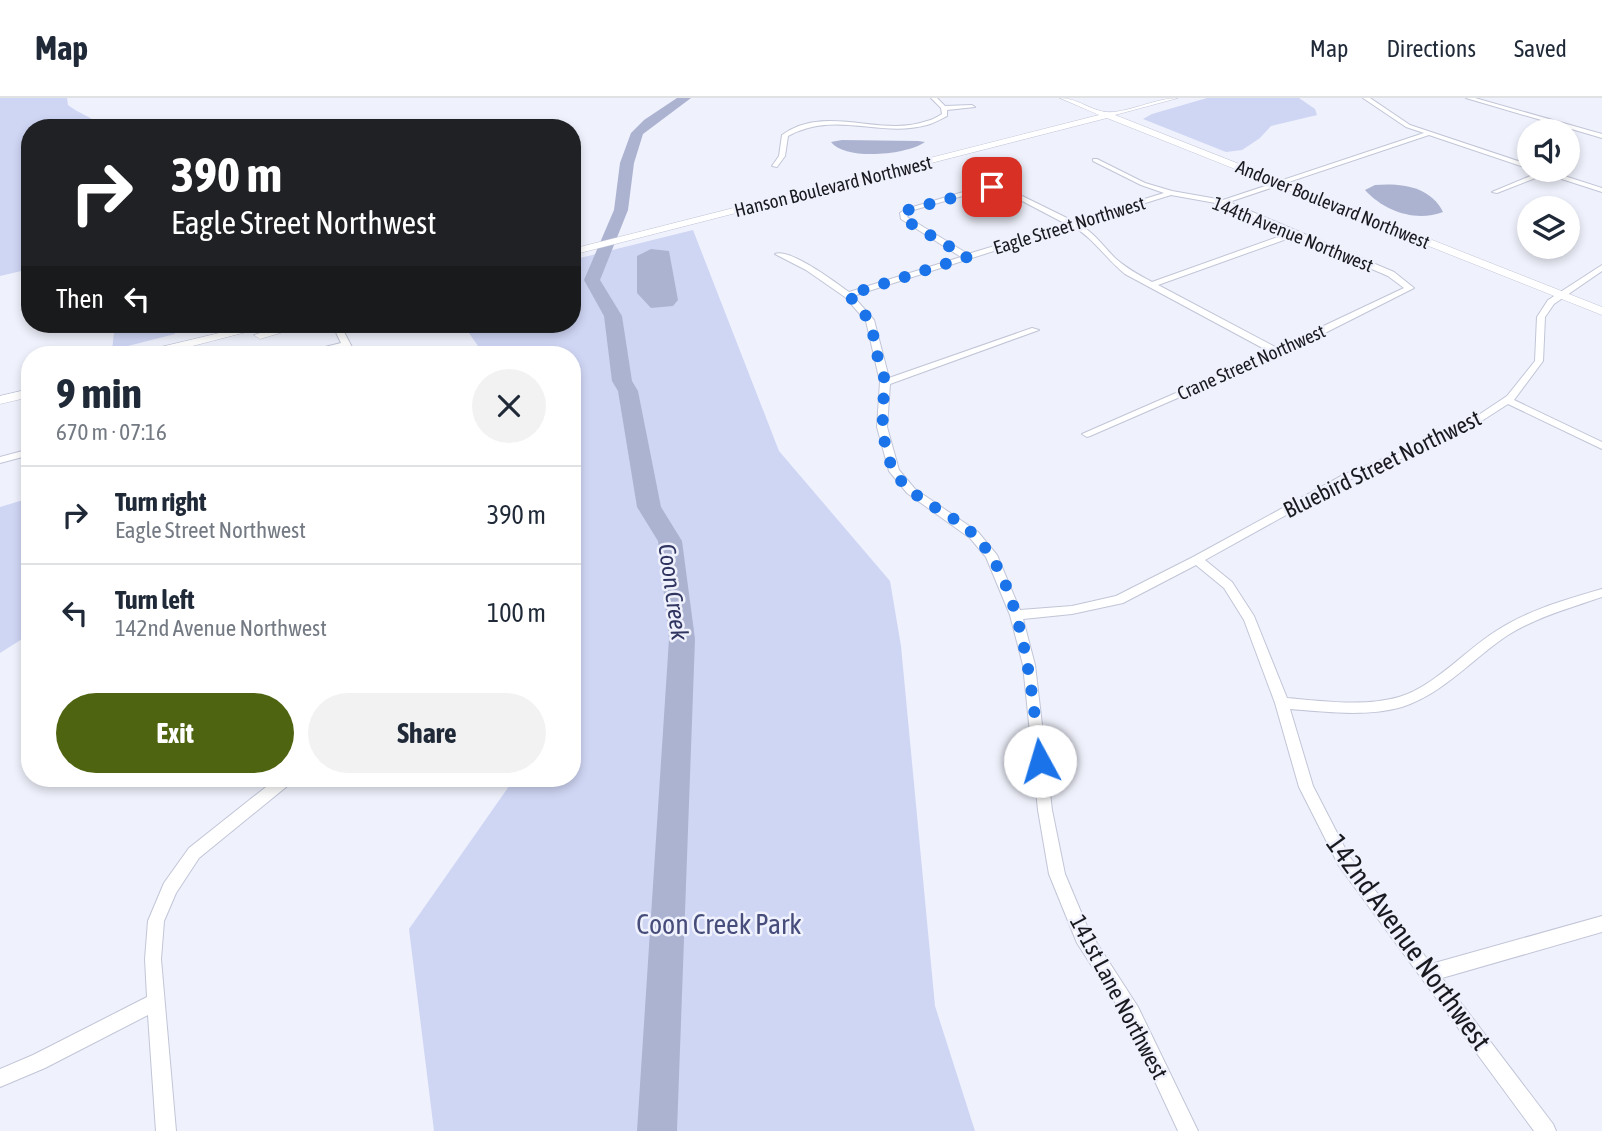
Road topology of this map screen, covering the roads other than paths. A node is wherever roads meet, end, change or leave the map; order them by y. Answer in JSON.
{"nodes":[{"id":1,"x":934,"y":98,"type":"edge"},
{"id":2,"x":1064,"y":98,"type":"edge"},
{"id":3,"x":1149,"y":98,"type":"edge"},
{"id":4,"x":1174,"y":98,"type":"edge"},
{"id":5,"x":1366,"y":98,"type":"edge"},
{"id":6,"x":1469,"y":98,"type":"edge"},
{"id":7,"x":972,"y":107,"type":"dead end"},
{"id":8,"x":944,"y":108,"type":"junction"},
{"id":9,"x":1098,"y":111,"type":"junction"},
{"id":10,"x":1109,"y":115,"type":"junction"},
{"id":11,"x":1427,"y":134,"type":"junction"},
{"id":12,"x":1602,"y":136,"type":"edge"},
{"id":13,"x":1095,"y":160,"type":"dead end"},
{"id":14,"x":1517,"y":163,"type":"edge"},
{"id":15,"x":775,"y":166,"type":"dead end"},
{"id":16,"x":1518,"y":182,"type":"edge"},
{"id":17,"x":1577,"y":182,"type":"edge"},
{"id":18,"x":1280,"y":183,"type":"junction"},
{"id":19,"x":1602,"y":190,"type":"edge"},
{"id":20,"x":1495,"y":192,"type":"dead end"},
{"id":21,"x":1171,"y":193,"type":"junction"},
{"id":22,"x":1223,"y":202,"type":"junction"},
{"id":23,"x":1073,"y":223,"type":"junction"},
{"id":24,"x":642,"y":232,"type":"junction"},
{"id":25,"x":1296,"y":233,"type":"junction"},
{"id":26,"x":581,"y":248,"type":"edge"},
{"id":27,"x":779,"y":254,"type":"dead end"},
{"id":28,"x":967,"y":257,"type":"junction"},
{"id":29,"x":1602,"y":267,"type":"edge"},
{"id":30,"x":1151,"y":285,"type":"junction"},
{"id":31,"x":1410,"y":286,"type":"joint"},
{"id":32,"x":1559,"y":294,"type":"junction"},
{"id":33,"x":848,"y":295,"type":"junction"},
{"id":34,"x":1602,"y":311,"type":"edge"},
{"id":35,"x":1035,"y":330,"type":"dead end"},
{"id":36,"x":234,"y":333,"type":"edge"},
{"id":37,"x":269,"y":333,"type":"edge"},
{"id":38,"x":340,"y":333,"type":"edge"},
{"id":39,"x":346,"y":344,"type":"joint"},
{"id":40,"x":181,"y":346,"type":"edge"},
{"id":41,"x":217,"y":346,"type":"edge"},
{"id":42,"x":338,"y":346,"type":"edge"},
{"id":43,"x":1275,"y":351,"type":"junction"},
{"id":44,"x":885,"y":382,"type":"junction"},
{"id":45,"x":21,"y":385,"type":"edge"},
{"id":46,"x":0,"y":390,"type":"edge"},
{"id":47,"x":21,"y":395,"type":"edge"},
{"id":48,"x":0,"y":400,"type":"edge"},
{"id":49,"x":1507,"y":400,"type":"junction"},
{"id":50,"x":1087,"y":434,"type":"dead end"},
{"id":51,"x":1602,"y":446,"type":"edge"},
{"id":52,"x":21,"y":454,"type":"edge"},
{"id":53,"x":0,"y":460,"type":"edge"},
{"id":54,"x":1197,"y":560,"type":"junction"},
{"id":55,"x":1602,"y":593,"type":"edge"},
{"id":56,"x":1016,"y":615,"type":"junction"},
{"id":57,"x":1282,"y":703,"type":"junction"},
{"id":58,"x":276,"y":787,"type":"edge"},
{"id":59,"x":1602,"y":924,"type":"edge"},
{"id":60,"x":1430,"y":972,"type":"junction"},
{"id":61,"x":157,"y":1001,"type":"junction"},
{"id":62,"x":0,"y":1078,"type":"edge"},
{"id":63,"x":166,"y":1131,"type":"edge"},
{"id":64,"x":1188,"y":1131,"type":"edge"},
{"id":65,"x":1546,"y":1131,"type":"edge"}],
"edges":[{"from":1,"to":8,"type":"street"},
{"from":2,"to":9,"type":"main road","name":"Andover Boulevard Northwest"},
{"from":3,"to":9,"type":"main road","name":"Hanson Boulevard Northwest"},
{"from":4,"to":10,"type":"main road","name":"Hanson Boulevard Northwest"},
{"from":5,"to":11,"type":"street"},
{"from":6,"to":12,"type":"street"},
{"from":7,"to":8,"type":"street"},
{"from":8,"to":15,"type":"street"},
{"from":9,"to":10,"type":"main road","name":"Andover Boulevard Northwest"},
{"from":9,"to":24,"type":"main road","name":"Hanson Boulevard Northwest"},
{"from":10,"to":18,"type":"main road","name":"Andover Boulevard Northwest"},
{"from":10,"to":24,"type":"main road","name":"Hanson Boulevard Northwest"},
{"from":11,"to":14,"type":"street"},
{"from":11,"to":18,"type":"street"},
{"from":13,"to":21,"type":"street","name":"144th Avenue Northwest"},
{"from":16,"to":20,"type":"street"},
{"from":17,"to":19,"type":"street"},
{"from":18,"to":22,"type":"street"},
{"from":18,"to":32,"type":"main road","name":"Andover Boulevard Northwest"},
{"from":21,"to":22,"type":"street","name":"144th Avenue Northwest"},
{"from":21,"to":23,"type":"street","name":"Eagle Street Northwest"},
{"from":22,"to":25,"type":"street","name":"144th Avenue Northwest"},
{"from":23,"to":28,"type":"street","name":"Eagle Street Northwest"},
{"from":23,"to":28,"type":"street"},
{"from":23,"to":30,"type":"street"},
{"from":24,"to":26,"type":"main road","name":"Hanson Boulevard Northwest"},
{"from":25,"to":30,"type":"street"},
{"from":25,"to":31,"type":"street","name":"144th Avenue Northwest"},
{"from":27,"to":33,"type":"street","name":"141st Lane Northwest"},
{"from":28,"to":33,"type":"street","name":"Eagle Street Northwest"},
{"from":29,"to":32,"type":"street","name":"Bluebird Street Northwest"},
{"from":30,"to":43,"type":"street"},
{"from":31,"to":43,"type":"street","name":"Crane Street Northwest"},
{"from":32,"to":34,"type":"main road","name":"Andover Boulevard Northwest"},
{"from":32,"to":49,"type":"street","name":"Bluebird Street Northwest"},
{"from":33,"to":44,"type":"street","name":"141st Lane Northwest"},
{"from":35,"to":44,"type":"street"},
{"from":36,"to":40,"type":"main road"},
{"from":37,"to":41,"type":"main road"},
{"from":38,"to":39,"type":"street"},
{"from":39,"to":42,"type":"street"},
{"from":43,"to":50,"type":"street","name":"Crane Street Northwest"},
{"from":44,"to":56,"type":"street","name":"141st Lane Northwest"},
{"from":45,"to":46,"type":"main road"},
{"from":47,"to":48,"type":"main road"},
{"from":49,"to":51,"type":"street"},
{"from":49,"to":54,"type":"street","name":"Bluebird Street Northwest"},
{"from":52,"to":53,"type":"street"},
{"from":54,"to":56,"type":"street","name":"Bluebird Street Northwest"},
{"from":54,"to":57,"type":"street","name":"142nd Avenue Northwest"},
{"from":55,"to":57,"type":"street"},
{"from":56,"to":64,"type":"street","name":"141st Lane Northwest"},
{"from":57,"to":60,"type":"street","name":"142nd Avenue Northwest"},
{"from":58,"to":61,"type":"street"},
{"from":59,"to":60,"type":"street"},
{"from":60,"to":65,"type":"street","name":"142nd Avenue Northwest"},
{"from":61,"to":62,"type":"street"},
{"from":61,"to":63,"type":"street"}]}
